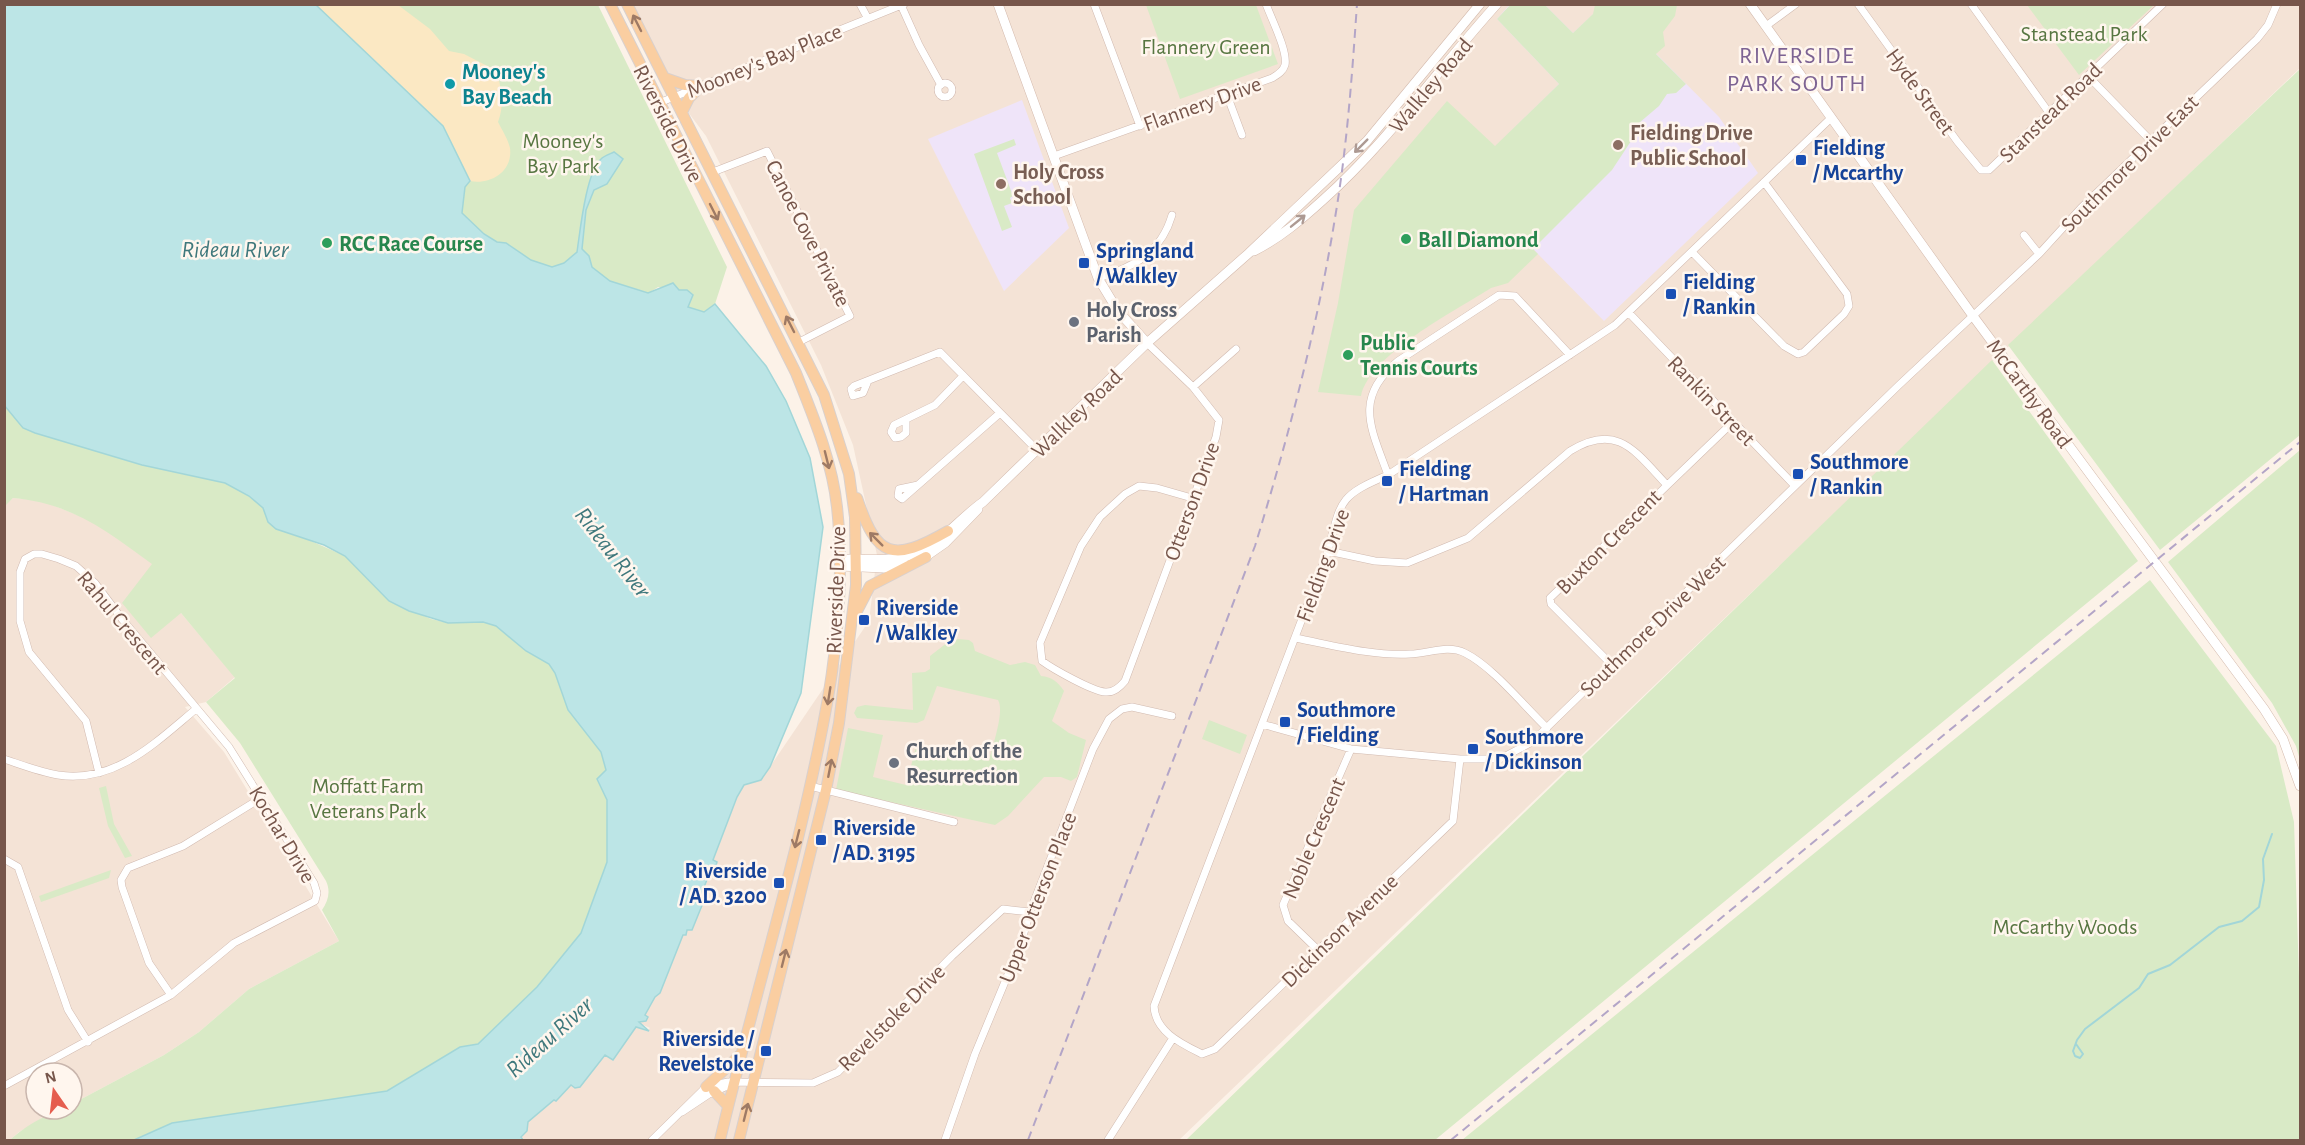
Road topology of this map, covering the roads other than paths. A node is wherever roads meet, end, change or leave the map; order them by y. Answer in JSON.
{"nodes":[{"id":1,"x":610,"y":4,"type":"edge"},
{"id":2,"x":627,"y":4,"type":"edge"},
{"id":3,"x":860,"y":4,"type":"edge"},
{"id":4,"x":998,"y":4,"type":"edge"},
{"id":5,"x":1094,"y":4,"type":"edge"},
{"id":6,"x":1266,"y":4,"type":"edge"},
{"id":7,"x":1480,"y":4,"type":"edge"},
{"id":8,"x":1497,"y":4,"type":"edge"},
{"id":9,"x":1750,"y":4,"type":"edge"},
{"id":10,"x":1796,"y":4,"type":"edge"},
{"id":11,"x":1858,"y":4,"type":"edge"},
{"id":12,"x":1971,"y":4,"type":"edge"},
{"id":13,"x":2163,"y":4,"type":"edge"},
{"id":14,"x":2277,"y":4,"type":"edge"},
{"id":15,"x":903,"y":5,"type":"edge"},
{"id":16,"x":867,"y":17,"type":"junction"},
{"id":17,"x":1766,"y":26,"type":"junction"},
{"id":18,"x":2088,"y":76,"type":"junction"},
{"id":19,"x":665,"y":78,"type":"junction"},
{"id":20,"x":941,"y":85,"type":"dead end"},
{"id":21,"x":701,"y":86,"type":"junction"},
{"id":22,"x":1227,"y":94,"type":"junction"},
{"id":23,"x":675,"y":97,"type":"junction"},
{"id":24,"x":659,"y":103,"type":"junction"},
{"id":25,"x":682,"y":112,"type":"junction"},
{"id":26,"x":2050,"y":114,"type":"junction"},
{"id":27,"x":1831,"y":118,"type":"junction"},
{"id":28,"x":1140,"y":126,"type":"junction"},
{"id":29,"x":1242,"y":135,"type":"dead end"},
{"id":30,"x":2151,"y":140,"type":"junction"},
{"id":31,"x":1054,"y":156,"type":"junction"},
{"id":32,"x":1989,"y":170,"type":"joint"},
{"id":33,"x":713,"y":172,"type":"junction"},
{"id":34,"x":1764,"y":182,"type":"junction"},
{"id":35,"x":1172,"y":215,"type":"dead end"},
{"id":36,"x":2024,"y":235,"type":"dead end"},
{"id":37,"x":1249,"y":253,"type":"junction"},
{"id":38,"x":1693,"y":253,"type":"junction"},
{"id":39,"x":2039,"y":254,"type":"junction"},
{"id":40,"x":1098,"y":278,"type":"junction"},
{"id":41,"x":1629,"y":313,"type":"junction"},
{"id":42,"x":1973,"y":316,"type":"junction"},
{"id":43,"x":799,"y":342,"type":"junction"},
{"id":44,"x":1147,"y":343,"type":"junction"},
{"id":45,"x":1236,"y":349,"type":"dead end"},
{"id":46,"x":1570,"y":355,"type":"junction"},
{"id":47,"x":963,"y":376,"type":"junction"},
{"id":48,"x":868,"y":381,"type":"dead end"},
{"id":49,"x":1193,"y":387,"type":"junction"},
{"id":50,"x":1000,"y":412,"type":"junction"},
{"id":51,"x":906,"y":420,"type":"dead end"},
{"id":52,"x":1733,"y":422,"type":"junction"},
{"id":53,"x":1037,"y":450,"type":"junction"},
{"id":54,"x":849,"y":474,"type":"junction"},
{"id":55,"x":1388,"y":475,"type":"junction"},
{"id":56,"x":1666,"y":484,"type":"junction"},
{"id":57,"x":918,"y":485,"type":"dead end"},
{"id":58,"x":1795,"y":486,"type":"junction"},
{"id":59,"x":1192,"y":498,"type":"junction"},
{"id":60,"x":983,"y":502,"type":"junction"},
{"id":61,"x":948,"y":531,"type":"junction"},
{"id":62,"x":1328,"y":551,"type":"junction"},
{"id":63,"x":926,"y":557,"type":"junction"},
{"id":64,"x":840,"y":563,"type":"junction"},
{"id":65,"x":857,"y":563,"type":"junction"},
{"id":66,"x":853,"y":620,"type":"junction"},
{"id":67,"x":1295,"y":638,"type":"junction"},
{"id":68,"x":1611,"y":664,"type":"junction"},
{"id":69,"x":196,"y":709,"type":"junction"},
{"id":70,"x":1172,"y":716,"type":"dead end"},
{"id":71,"x":1262,"y":724,"type":"junction"},
{"id":72,"x":1547,"y":728,"type":"junction"},
{"id":73,"x":1351,"y":749,"type":"junction"},
{"id":74,"x":4,"y":759,"type":"edge"},
{"id":75,"x":1460,"y":759,"type":"junction"},
{"id":76,"x":99,"y":773,"type":"junction"},
{"id":77,"x":810,"y":786,"type":"junction"},
{"id":78,"x":2301,"y":786,"type":"edge"},
{"id":79,"x":826,"y":790,"type":"junction"},
{"id":80,"x":261,"y":798,"type":"junction"},
{"id":81,"x":954,"y":822,"type":"dead end"},
{"id":82,"x":4,"y":859,"type":"edge"},
{"id":83,"x":1030,"y":912,"type":"junction"},
{"id":84,"x":1318,"y":950,"type":"junction"},
{"id":85,"x":171,"y":995,"type":"junction"},
{"id":86,"x":1173,"y":1038,"type":"junction"},
{"id":87,"x":88,"y":1042,"type":"junction"},
{"id":88,"x":741,"y":1054,"type":"junction"},
{"id":89,"x":734,"y":1083,"type":"junction"},
{"id":90,"x":753,"y":1083,"type":"junction"},
{"id":91,"x":4,"y":1086,"type":"edge"},
{"id":92,"x":710,"y":1089,"type":"junction"},
{"id":93,"x":728,"y":1106,"type":"junction"},
{"id":94,"x":652,"y":1140,"type":"edge"},
{"id":95,"x":720,"y":1140,"type":"edge"},
{"id":96,"x":739,"y":1140,"type":"edge"},
{"id":97,"x":945,"y":1140,"type":"edge"},
{"id":98,"x":1108,"y":1140,"type":"edge"}],
"edges":[{"from":1,"to":24,"type":"main road","name":"Riverside Drive"},
{"from":19,"to":2,"type":"main road","name":"Riverside Drive","one_way":true},
{"from":3,"to":16,"type":"street"},
{"from":4,"to":31,"type":"main road"},
{"from":5,"to":28,"type":"street"},
{"from":6,"to":22,"type":"street","name":"Flannery Drive"},
{"from":7,"to":37,"type":"main road","name":"Walkley Road","one_way":true},
{"from":37,"to":8,"type":"main road","name":"Walkley Road","one_way":true},
{"from":9,"to":17,"type":"main road","name":"McCarthy Road"},
{"from":10,"to":17,"type":"street"},
{"from":11,"to":32,"type":"street","name":"Hyde Street"},
{"from":12,"to":26,"type":"street"},
{"from":13,"to":18,"type":"street","name":"Stanstead Road"},
{"from":14,"to":30,"type":"street","name":"Southmore Drive East"},
{"from":15,"to":16,"type":"street","name":"Mooney's Bay Place"},
{"from":15,"to":20,"type":"street"},
{"from":16,"to":21,"type":"street","name":"Mooney's Bay Place"},
{"from":17,"to":27,"type":"main road","name":"McCarthy Road"},
{"from":18,"to":26,"type":"street","name":"Stanstead Road"},
{"from":18,"to":30,"type":"street"},
{"from":19,"to":21,"type":"main road"},
{"from":19,"to":23,"type":"main road","name":"Riverside Drive"},
{"from":21,"to":23,"type":"street","name":"Mooney's Bay Place"},
{"from":21,"to":25,"type":"main road"},
{"from":22,"to":28,"type":"street","name":"Flannery Drive"},
{"from":22,"to":29,"type":"street"},
{"from":23,"to":24,"type":"street","name":"Mooney's Bay Place"},
{"from":23,"to":25,"type":"main road","name":"Riverside Drive"},
{"from":24,"to":64,"type":"main road","name":"Riverside Drive","one_way":true},
{"from":25,"to":33,"type":"main road","name":"Riverside Drive"},
{"from":26,"to":32,"type":"street","name":"Stanstead Road"},
{"from":27,"to":34,"type":"street","name":"Fielding Drive"},
{"from":27,"to":42,"type":"main road","name":"McCarthy Road"},
{"from":28,"to":31,"type":"street","name":"Flannery Drive"},
{"from":30,"to":39,"type":"street","name":"Southmore Drive East"},
{"from":31,"to":40,"type":"main road"},
{"from":43,"to":33,"type":"main road","name":"Riverside Drive","one_way":true},
{"from":33,"to":43,"type":"street","name":"Canoe Cove Private"},
{"from":34,"to":38,"type":"street","name":"Fielding Drive"},
{"from":34,"to":38,"type":"street"},
{"from":35,"to":40,"type":"street"},
{"from":36,"to":39,"type":"street"},
{"from":37,"to":44,"type":"main road","name":"Walkley Road"},
{"from":38,"to":41,"type":"street","name":"Fielding Drive"},
{"from":39,"to":42,"type":"street","name":"Southmore Drive East"},
{"from":40,"to":44,"type":"main road"},
{"from":41,"to":46,"type":"street","name":"Fielding Drive"},
{"from":41,"to":52,"type":"street","name":"Rankin Street"},
{"from":42,"to":58,"type":"street","name":"Southmore Drive West"},
{"from":42,"to":78,"type":"main road","name":"McCarthy Road"},
{"from":43,"to":54,"type":"main road","name":"Riverside Drive"},
{"from":44,"to":49,"type":"street","name":"Otterson Drive"},
{"from":44,"to":53,"type":"main road","name":"Walkley Road"},
{"from":45,"to":49,"type":"street"},
{"from":46,"to":55,"type":"street","name":"Fielding Drive"},
{"from":46,"to":55,"type":"street"},
{"from":47,"to":48,"type":"street"},
{"from":47,"to":50,"type":"street"},
{"from":47,"to":51,"type":"street"},
{"from":49,"to":59,"type":"street","name":"Otterson Drive"},
{"from":50,"to":53,"type":"street"},
{"from":50,"to":57,"type":"street"},
{"from":52,"to":56,"type":"street","name":"Buxton Crescent"},
{"from":52,"to":58,"type":"street","name":"Rankin Street"},
{"from":53,"to":60,"type":"main road","name":"Walkley Road"},
{"from":61,"to":54,"type":"main road","one_way":true},
{"from":54,"to":65,"type":"main road","name":"Riverside Drive"},
{"from":55,"to":62,"type":"street","name":"Fielding Drive"},
{"from":56,"to":62,"type":"street"},
{"from":56,"to":68,"type":"street","name":"Buxton Crescent"},
{"from":58,"to":68,"type":"street","name":"Southmore Drive West"},
{"from":59,"to":59,"type":"street","name":"Otterson Drive"},
{"from":60,"to":61,"type":"main road","name":"Walkley Road"},
{"from":60,"to":63,"type":"main road","name":"Walkley Road"},
{"from":61,"to":65,"type":"main road","name":"Walkley Road"},
{"from":62,"to":67,"type":"street","name":"Fielding Drive"},
{"from":63,"to":65,"type":"main road","name":"Walkley Road"},
{"from":63,"to":66,"type":"main road"},
{"from":64,"to":65,"type":"main road","name":"Walkley Road"},
{"from":64,"to":77,"type":"main road","name":"Riverside Drive","one_way":true},
{"from":65,"to":66,"type":"main road","name":"Riverside Drive"},
{"from":79,"to":66,"type":"main road","name":"Riverside Drive","one_way":true},
{"from":67,"to":71,"type":"street","name":"Fielding Drive"},
{"from":67,"to":72,"type":"street"},
{"from":68,"to":72,"type":"street","name":"Southmore Drive West"},
{"from":69,"to":76,"type":"street"},
{"from":69,"to":76,"type":"street","name":"Rahul Crescent"},
{"from":69,"to":80,"type":"street","name":"Kochar Drive"},
{"from":70,"to":83,"type":"street","name":"Upper Otterson Place"},
{"from":71,"to":73,"type":"street","name":"Southmore Drive West"},
{"from":71,"to":86,"type":"street","name":"Fielding Drive"},
{"from":72,"to":75,"type":"street","name":"Southmore Drive West"},
{"from":73,"to":75,"type":"street","name":"Southmore Drive West"},
{"from":73,"to":84,"type":"street","name":"Noble Crescent"},
{"from":74,"to":76,"type":"street"},
{"from":75,"to":84,"type":"street","name":"Dickinson Avenue"},
{"from":77,"to":79,"type":"street"},
{"from":77,"to":88,"type":"main road","name":"Riverside Drive","one_way":true},
{"from":79,"to":81,"type":"street"},
{"from":90,"to":79,"type":"main road","name":"Riverside Drive","one_way":true},
{"from":80,"to":85,"type":"street"},
{"from":80,"to":85,"type":"street","name":"Kochar Drive"},
{"from":82,"to":87,"type":"street"},
{"from":83,"to":90,"type":"street","name":"Revelstoke Drive"},
{"from":83,"to":97,"type":"street","name":"Upper Otterson Place"},
{"from":84,"to":86,"type":"street","name":"Dickinson Avenue"},
{"from":85,"to":87,"type":"street","name":"Kochar Drive"},
{"from":86,"to":98,"type":"street"},
{"from":87,"to":91,"type":"street","name":"Kochar Drive"},
{"from":88,"to":89,"type":"main road","name":"Riverside Drive"},
{"from":88,"to":92,"type":"main road"},
{"from":89,"to":90,"type":"street","name":"Revelstoke Drive"},
{"from":89,"to":92,"type":"street","name":"Revelstoke Drive"},
{"from":89,"to":93,"type":"main road","name":"Riverside Drive"},
{"from":96,"to":90,"type":"main road","name":"Riverside Drive","one_way":true},
{"from":92,"to":93,"type":"main road"},
{"from":92,"to":94,"type":"street","name":"Revelstoke Drive"},
{"from":93,"to":95,"type":"main road","name":"Riverside Drive"}]}
